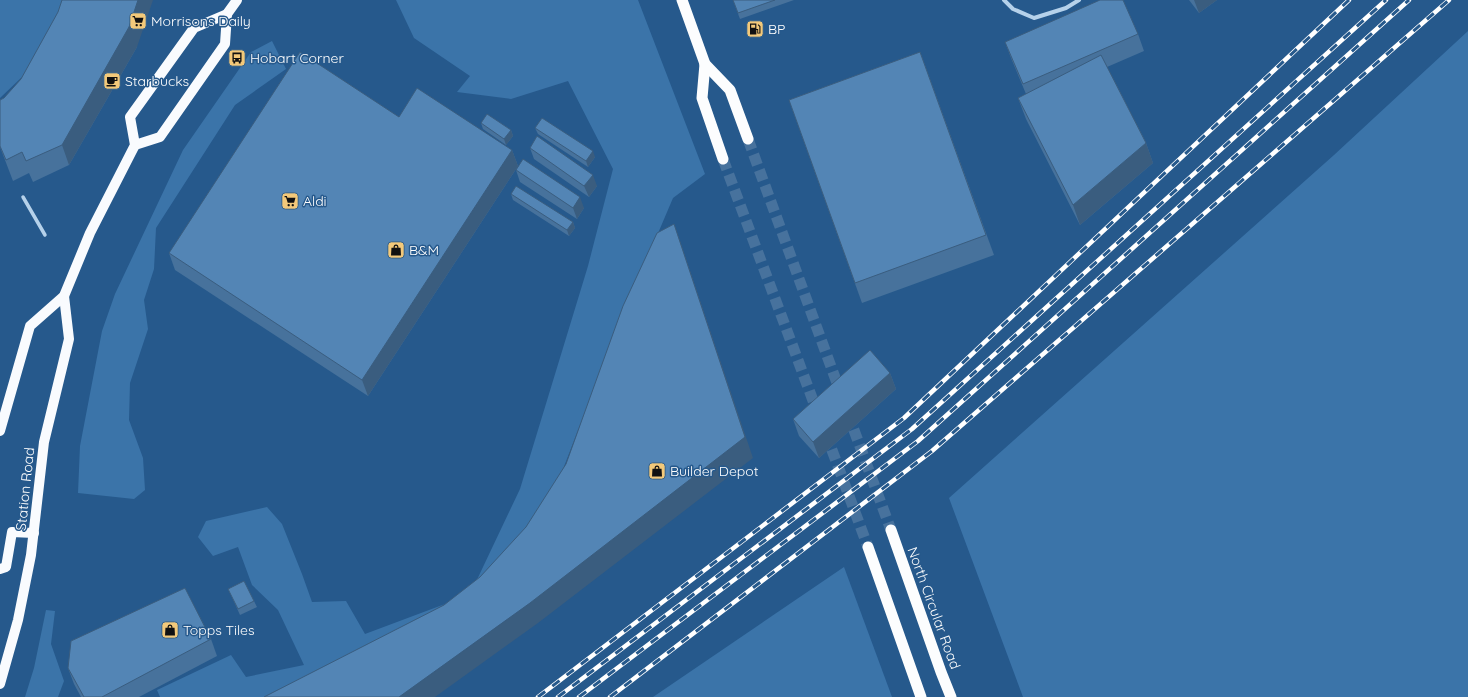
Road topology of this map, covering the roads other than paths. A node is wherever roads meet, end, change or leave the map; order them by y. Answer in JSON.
{"nodes":[{"id":1,"x":237,"y":0,"type":"edge"},
{"id":2,"x":682,"y":0,"type":"edge"},
{"id":3,"x":1004,"y":0,"type":"edge"},
{"id":4,"x":1079,"y":0,"type":"edge"},
{"id":5,"x":227,"y":14,"type":"junction"},
{"id":6,"x":706,"y":64,"type":"junction"},
{"id":7,"x":748,"y":139,"type":"tunnel mouth"},
{"id":8,"x":134,"y":145,"type":"junction"},
{"id":9,"x":723,"y":159,"type":"tunnel mouth"},
{"id":10,"x":23,"y":197,"type":"dead end"},
{"id":11,"x":45,"y":235,"type":"dead end"},
{"id":12,"x":64,"y":296,"type":"junction"},
{"id":13,"x":0,"y":431,"type":"edge"},
{"id":14,"x":890,"y":530,"type":"tunnel mouth"},
{"id":15,"x":34,"y":533,"type":"junction"},
{"id":16,"x":868,"y":547,"type":"tunnel mouth"},
{"id":17,"x":0,"y":569,"type":"edge"},
{"id":18,"x":0,"y":684,"type":"edge"},
{"id":19,"x":921,"y":697,"type":"edge"},
{"id":20,"x":951,"y":697,"type":"edge"}],
"edges":[{"from":1,"to":5,"type":"main road"},
{"from":2,"to":6,"type":"highway"},
{"from":3,"to":4,"type":"street"},
{"from":5,"to":8,"type":"main road"},
{"from":5,"to":8,"type":"main road"},
{"from":6,"to":7,"type":"highway"},
{"from":6,"to":9,"type":"highway"},
{"from":8,"to":12,"type":"main road","name":"Station Road"},
{"from":10,"to":11,"type":"street"},
{"from":12,"to":13,"type":"main road","name":"Station Road"},
{"from":12,"to":15,"type":"main road","name":"Station Road"},
{"from":14,"to":20,"type":"highway","name":"North Circular Road"},
{"from":15,"to":17,"type":"main road"},
{"from":15,"to":18,"type":"main road","name":"Station Road"},
{"from":16,"to":19,"type":"highway"}]}
